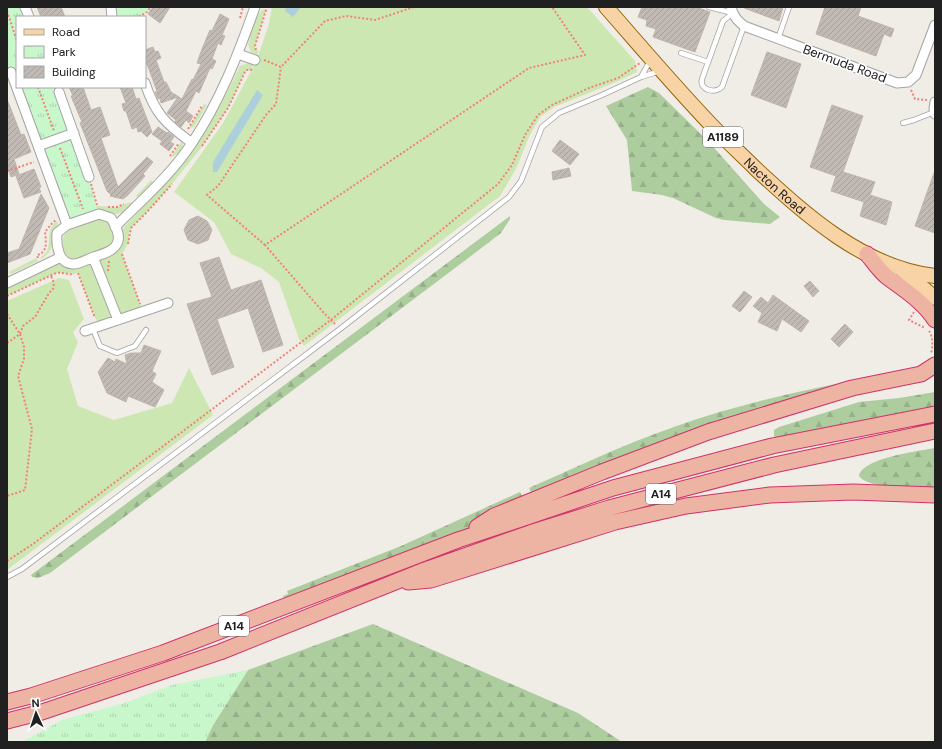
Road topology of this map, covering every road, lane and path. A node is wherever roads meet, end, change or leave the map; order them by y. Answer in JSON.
{"nodes":[{"id":1,"x":150,"y":7,"type":"edge"},
{"id":2,"x":243,"y":7,"type":"edge"},
{"id":3,"x":255,"y":7,"type":"edge"},
{"id":4,"x":414,"y":7,"type":"edge"},
{"id":5,"x":552,"y":7,"type":"edge"},
{"id":6,"x":606,"y":7,"type":"edge"},
{"id":7,"x":709,"y":7,"type":"edge"},
{"id":8,"x":790,"y":7,"type":"edge"},
{"id":9,"x":732,"y":10,"type":"edge"},
{"id":10,"x":7,"y":12,"type":"edge"},
{"id":11,"x":141,"y":16,"type":"edge"},
{"id":12,"x":239,"y":21,"type":"dead end"},
{"id":13,"x":935,"y":24,"type":"edge"},
{"id":14,"x":744,"y":26,"type":"junction"},
{"id":15,"x":16,"y":38,"type":"edge"},
{"id":16,"x":778,"y":39,"type":"junction"},
{"id":17,"x":681,"y":53,"type":"dead end"},
{"id":18,"x":238,"y":54,"type":"junction"},
{"id":19,"x":259,"y":60,"type":"joint"},
{"id":20,"x":647,"y":60,"type":"junction"},
{"id":21,"x":708,"y":62,"type":"junction"},
{"id":22,"x":281,"y":67,"type":"junction"},
{"id":23,"x":662,"y":70,"type":"junction"},
{"id":24,"x":12,"y":72,"type":"edge"},
{"id":25,"x":641,"y":77,"type":"junction"},
{"id":26,"x":908,"y":82,"type":"junction"},
{"id":27,"x":16,"y":83,"type":"edge"},
{"id":28,"x":146,"y":86,"type":"edge"},
{"id":29,"x":18,"y":88,"type":"edge"},
{"id":30,"x":59,"y":92,"type":"dead end"},
{"id":31,"x":205,"y":101,"type":"dead end"},
{"id":32,"x":932,"y":101,"type":"edge"},
{"id":33,"x":934,"y":113,"type":"edge"},
{"id":34,"x":903,"y":123,"type":"dead end"},
{"id":35,"x":74,"y":133,"type":"junction"},
{"id":36,"x":178,"y":133,"type":"junction"},
{"id":37,"x":192,"y":144,"type":"junction"},
{"id":38,"x":38,"y":146,"type":"junction"},
{"id":39,"x":168,"y":158,"type":"dead end"},
{"id":40,"x":43,"y":159,"type":"junction"},
{"id":41,"x":7,"y":171,"type":"edge"},
{"id":42,"x":89,"y":177,"type":"joint"},
{"id":43,"x":97,"y":206,"type":"dead end"},
{"id":44,"x":67,"y":225,"type":"junction"},
{"id":45,"x":115,"y":226,"type":"junction"},
{"id":46,"x":265,"y":245,"type":"junction"},
{"id":47,"x":122,"y":254,"type":"dead end"},
{"id":48,"x":867,"y":254,"type":"junction"},
{"id":49,"x":61,"y":257,"type":"junction"},
{"id":50,"x":93,"y":257,"type":"junction"},
{"id":51,"x":900,"y":268,"type":"junction"},
{"id":52,"x":78,"y":273,"type":"dead end"},
{"id":53,"x":51,"y":276,"type":"dead end"},
{"id":54,"x":935,"y":276,"type":"edge"},
{"id":55,"x":7,"y":283,"type":"edge"},
{"id":56,"x":935,"y":298,"type":"edge"},
{"id":57,"x":168,"y":303,"type":"dead end"},
{"id":58,"x":143,"y":312,"type":"junction"},
{"id":59,"x":7,"y":314,"type":"edge"},
{"id":60,"x":332,"y":319,"type":"junction"},
{"id":61,"x":118,"y":320,"type":"junction"},
{"id":62,"x":909,"y":320,"type":"dead end"},
{"id":63,"x":935,"y":320,"type":"edge"},
{"id":64,"x":92,"y":329,"type":"junction"},
{"id":65,"x":340,"y":329,"type":"junction"},
{"id":66,"x":146,"y":330,"type":"dead end"},
{"id":67,"x":20,"y":334,"type":"junction"},
{"id":68,"x":7,"y":343,"type":"edge"},
{"id":69,"x":934,"y":364,"type":"edge"},
{"id":70,"x":935,"y":414,"type":"edge"},
{"id":71,"x":935,"y":431,"type":"edge"},
{"id":72,"x":935,"y":495,"type":"edge"},
{"id":73,"x":7,"y":496,"type":"edge"},
{"id":74,"x":458,"y":540,"type":"junction"},
{"id":75,"x":7,"y":561,"type":"edge"},
{"id":76,"x":7,"y":577,"type":"edge"},
{"id":77,"x":393,"y":583,"type":"junction"},
{"id":78,"x":7,"y":702,"type":"edge"},
{"id":79,"x":7,"y":721,"type":"edge"}],
"edges":[{"from":1,"to":11,"type":"path"},
{"from":2,"to":12,"type":"path"},
{"from":3,"to":18,"type":"street"},
{"from":4,"to":22,"type":"path"},
{"from":5,"to":46,"type":"path"},
{"from":6,"to":20,"type":"main road","name":"Nacton Road","number":"A1189"},
{"from":7,"to":9,"type":"lane"},
{"from":8,"to":16,"type":"lane"},
{"from":9,"to":14,"type":"street","name":"Bermuda Road"},
{"from":9,"to":21,"type":"lane"},
{"from":10,"to":15,"type":"path"},
{"from":13,"to":26,"type":"street"},
{"from":14,"to":16,"type":"street","name":"Bermuda Road"},
{"from":14,"to":21,"type":"lane"},
{"from":16,"to":26,"type":"street","name":"Bermuda Road"},
{"from":17,"to":21,"type":"lane"},
{"from":18,"to":19,"type":"street"},
{"from":18,"to":37,"type":"street"},
{"from":19,"to":22,"type":"path"},
{"from":20,"to":23,"type":"main road","name":"Nacton Road","number":"A1189"},
{"from":20,"to":25,"type":"lane"},
{"from":20,"to":60,"type":"path"},
{"from":22,"to":46,"type":"path"},
{"from":23,"to":25,"type":"lane"},
{"from":23,"to":48,"type":"main road","name":"Nacton Road","number":"A1189"},
{"from":24,"to":27,"type":"street"},
{"from":25,"to":65,"type":"lane"},
{"from":26,"to":32,"type":"path"},
{"from":28,"to":36,"type":"street"},
{"from":29,"to":38,"type":"street"},
{"from":30,"to":35,"type":"street"},
{"from":31,"to":36,"type":"path"},
{"from":32,"to":33,"type":"street"},
{"from":33,"to":34,"type":"lane"},
{"from":35,"to":38,"type":"street"},
{"from":35,"to":42,"type":"street"},
{"from":36,"to":37,"type":"street"},
{"from":36,"to":39,"type":"path"},
{"from":37,"to":45,"type":"street"},
{"from":38,"to":40,"type":"street"},
{"from":40,"to":41,"type":"path"},
{"from":40,"to":44,"type":"street"},
{"from":42,"to":43,"type":"path"},
{"from":44,"to":45,"type":"street"},
{"from":44,"to":49,"type":"street"},
{"from":45,"to":50,"type":"street"},
{"from":46,"to":60,"type":"path"},
{"from":47,"to":58,"type":"path"},
{"from":48,"to":51,"type":"main road","name":"Nacton Road","number":"A1189"},
{"from":48,"to":63,"type":"highway"},
{"from":49,"to":50,"type":"street"},
{"from":49,"to":55,"type":"street"},
{"from":50,"to":61,"type":"street"},
{"from":51,"to":54,"type":"main road","name":"Nacton Road","number":"A1189"},
{"from":51,"to":56,"type":"main road","name":"Nacton Road","number":"A1189"},
{"from":52,"to":64,"type":"path"},
{"from":53,"to":67,"type":"path"},
{"from":57,"to":58,"type":"street"},
{"from":58,"to":61,"type":"street"},
{"from":59,"to":67,"type":"path"},
{"from":60,"to":65,"type":"path"},
{"from":60,"to":75,"type":"path"},
{"from":61,"to":64,"type":"street"},
{"from":62,"to":69,"type":"path"},
{"from":64,"to":66,"type":"lane"},
{"from":65,"to":76,"type":"lane"},
{"from":67,"to":68,"type":"path"},
{"from":67,"to":73,"type":"path"},
{"from":69,"to":74,"type":"highway","number":"A14"},
{"from":70,"to":74,"type":"highway","number":"A14"},
{"from":71,"to":77,"type":"highway","number":"A14"},
{"from":72,"to":77,"type":"highway","number":"A14"},
{"from":74,"to":78,"type":"highway","number":"A14"},
{"from":77,"to":79,"type":"highway","number":"A14"}]}
